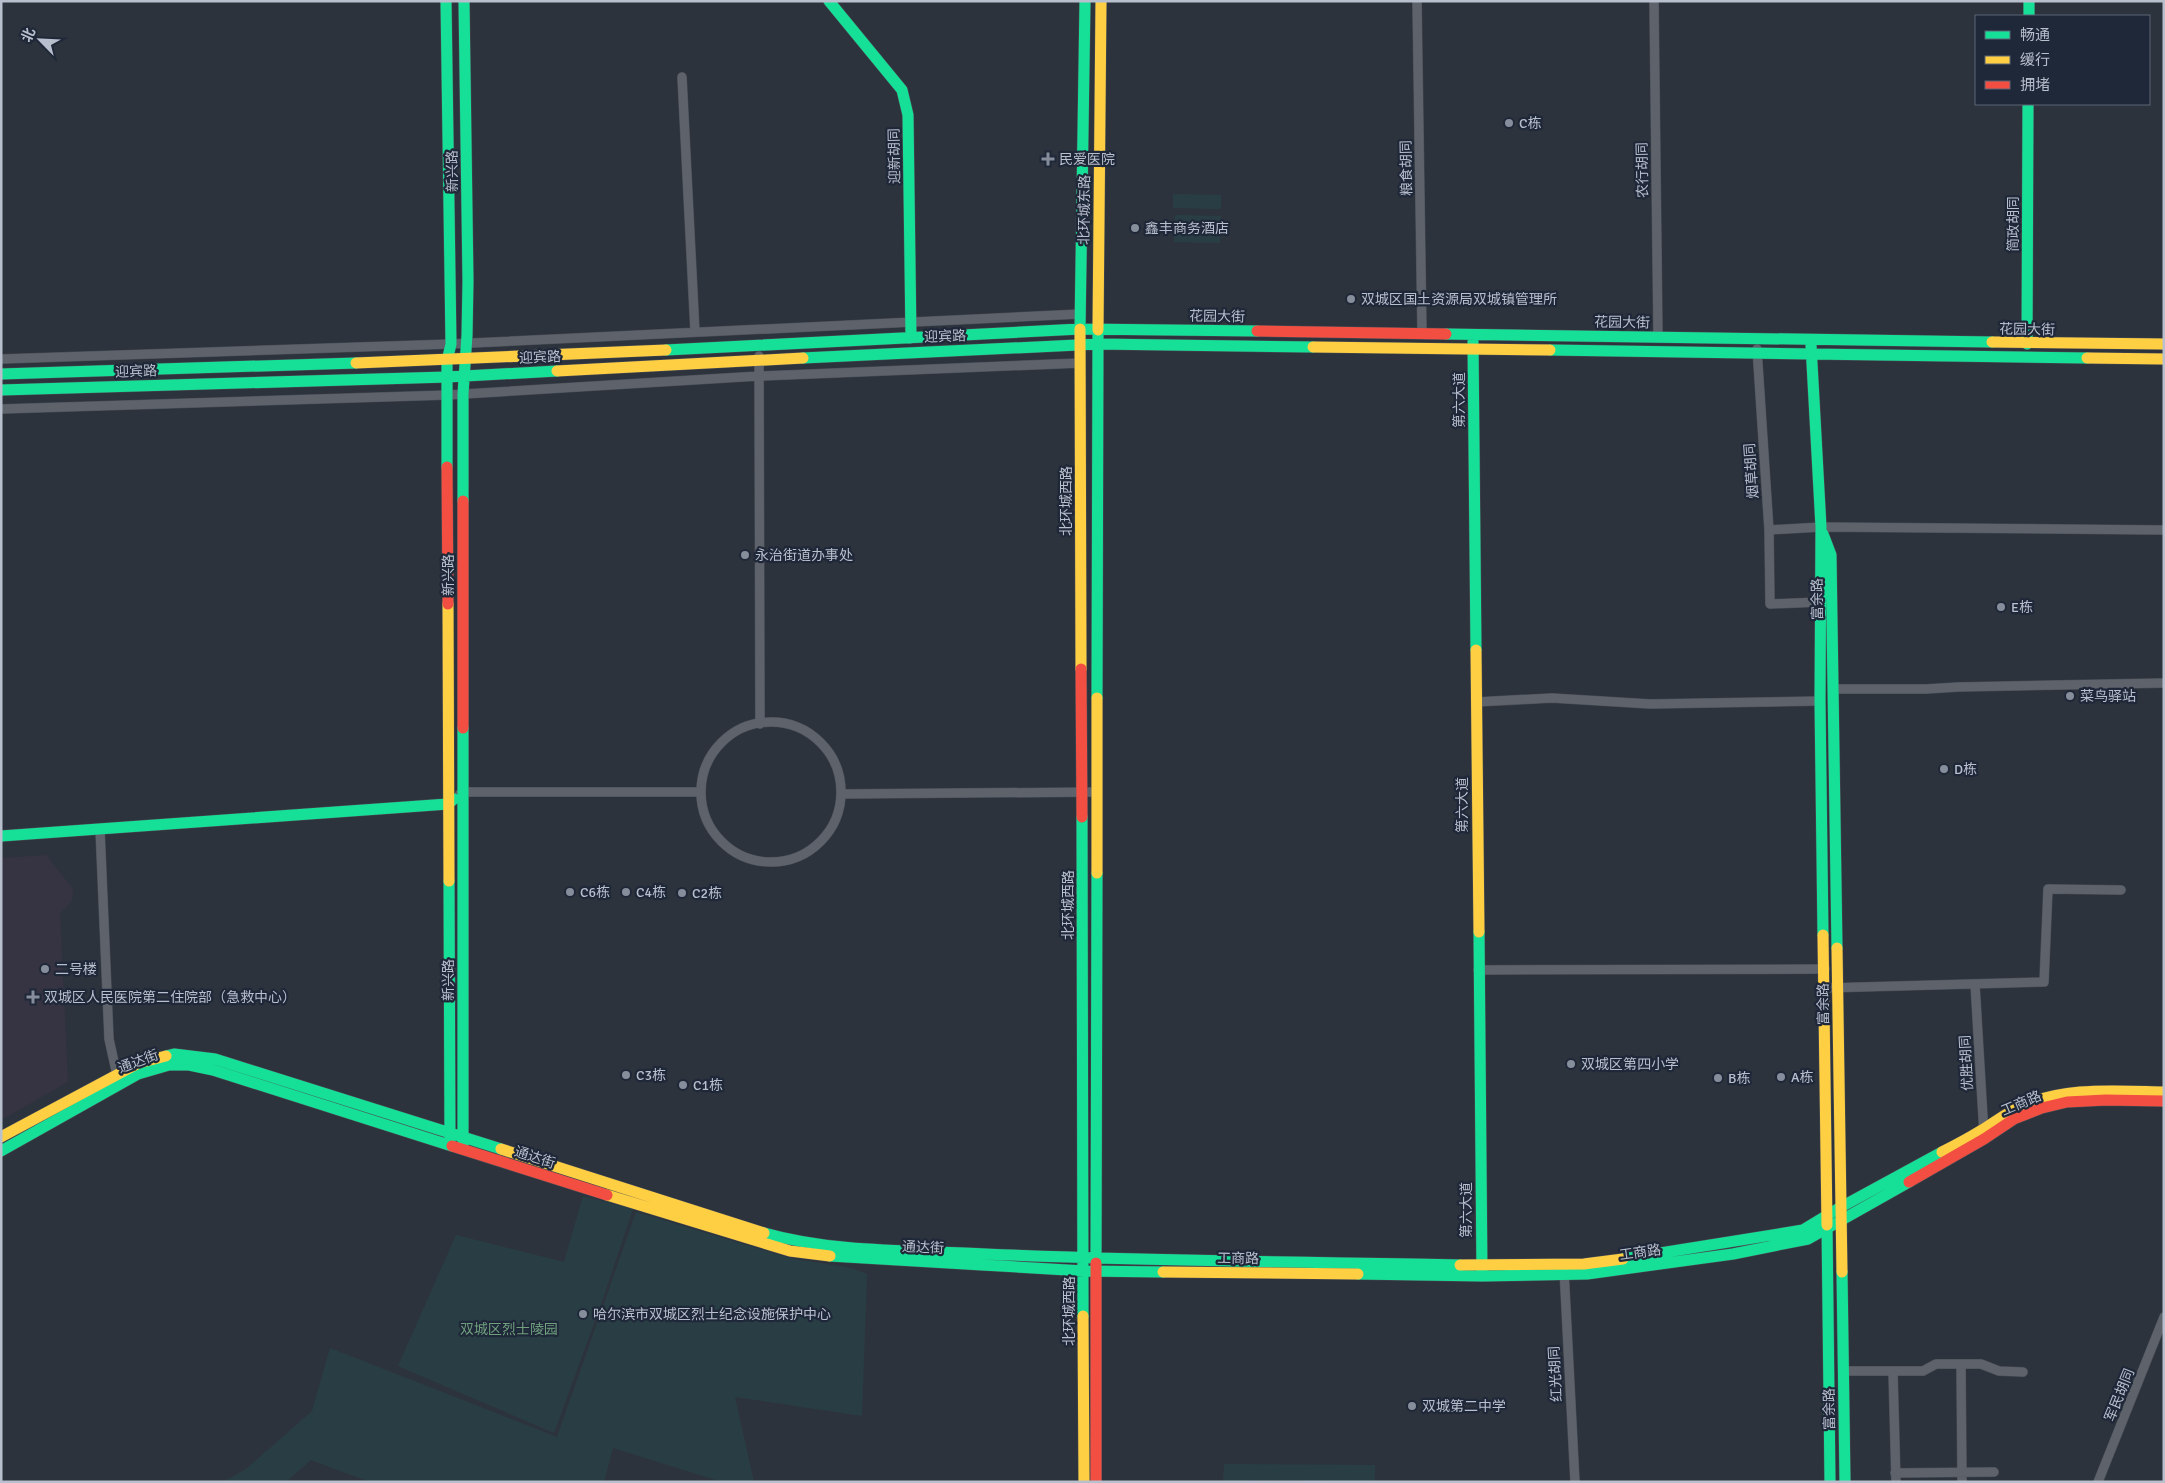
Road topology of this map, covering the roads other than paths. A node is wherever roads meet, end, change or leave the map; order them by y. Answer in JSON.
{"nodes":[{"id":1,"x":446,"y":1,"type":"edge"},
{"id":2,"x":464,"y":1,"type":"edge"},
{"id":3,"x":829,"y":1,"type":"edge"},
{"id":4,"x":1085,"y":1,"type":"edge"},
{"id":5,"x":1101,"y":1,"type":"edge"},
{"id":6,"x":1417,"y":1,"type":"edge"},
{"id":7,"x":1654,"y":1,"type":"edge"},
{"id":8,"x":2029,"y":1,"type":"edge"},
{"id":9,"x":2029,"y":15,"type":"edge"},
{"id":10,"x":682,"y":77,"type":"dead end"},
{"id":11,"x":2028,"y":105,"type":"edge"},
{"id":12,"x":1081,"y":314,"type":"junction"},
{"id":13,"x":911,"y":322,"type":"junction"},
{"id":14,"x":1080,"y":329,"type":"junction"},
{"id":15,"x":1098,"y":330,"type":"junction"},
{"id":16,"x":699,"y":332,"type":"junction"},
{"id":17,"x":1422,"y":334,"type":"junction"},
{"id":18,"x":1473,"y":334,"type":"junction"},
{"id":19,"x":911,"y":338,"type":"junction"},
{"id":20,"x":1658,"y":338,"type":"junction"},
{"id":21,"x":1757,"y":338,"type":"junction"},
{"id":22,"x":1811,"y":339,"type":"junction"},
{"id":23,"x":467,"y":343,"type":"junction"},
{"id":24,"x":451,"y":344,"type":"junction"},
{"id":25,"x":1098,"y":344,"type":"junction"},
{"id":26,"x":2027,"y":344,"type":"junction"},
{"id":27,"x":2164,"y":344,"type":"edge"},
{"id":28,"x":1081,"y":345,"type":"junction"},
{"id":29,"x":759,"y":346,"type":"junction"},
{"id":30,"x":703,"y":349,"type":"junction"},
{"id":31,"x":1473,"y":351,"type":"junction"},
{"id":32,"x":1758,"y":354,"type":"junction"},
{"id":33,"x":1811,"y":354,"type":"junction"},
{"id":34,"x":1,"y":359,"type":"edge"},
{"id":35,"x":2164,"y":359,"type":"edge"},
{"id":36,"x":464,"y":360,"type":"junction"},
{"id":37,"x":447,"y":361,"type":"junction"},
{"id":38,"x":759,"y":361,"type":"junction"},
{"id":39,"x":1081,"y":363,"type":"junction"},
{"id":40,"x":1,"y":374,"type":"edge"},
{"id":41,"x":464,"y":376,"type":"junction"},
{"id":42,"x":759,"y":376,"type":"junction"},
{"id":43,"x":447,"y":377,"type":"junction"},
{"id":44,"x":1,"y":390,"type":"edge"},
{"id":45,"x":463,"y":394,"type":"junction"},
{"id":46,"x":448,"y":396,"type":"junction"},
{"id":47,"x":1,"y":409,"type":"edge"},
{"id":48,"x":1821,"y":528,"type":"junction"},
{"id":49,"x":1768,"y":530,"type":"junction"},
{"id":50,"x":2164,"y":530,"type":"edge"},
{"id":51,"x":1820,"y":602,"type":"junction"},
{"id":52,"x":2164,"y":683,"type":"edge"},
{"id":53,"x":1833,"y":689,"type":"junction"},
{"id":54,"x":1820,"y":701,"type":"junction"},
{"id":55,"x":1476,"y":702,"type":"junction"},
{"id":56,"x":760,"y":724,"type":"junction"},
{"id":57,"x":700,"y":792,"type":"junction"},
{"id":58,"x":1083,"y":792,"type":"junction"},
{"id":59,"x":1097,"y":792,"type":"junction"},
{"id":60,"x":841,"y":794,"type":"junction"},
{"id":61,"x":455,"y":798,"type":"junction"},
{"id":62,"x":100,"y":829,"type":"junction"},
{"id":63,"x":1,"y":836,"type":"edge"},
{"id":64,"x":2120,"y":890,"type":"dead end"},
{"id":65,"x":1825,"y":969,"type":"junction"},
{"id":66,"x":1478,"y":970,"type":"junction"},
{"id":67,"x":1975,"y":984,"type":"junction"},
{"id":68,"x":1825,"y":988,"type":"junction"},
{"id":69,"x":1838,"y":988,"type":"junction"},
{"id":70,"x":118,"y":1079,"type":"junction"},
{"id":71,"x":2164,"y":1092,"type":"edge"},
{"id":72,"x":2164,"y":1101,"type":"edge"},
{"id":73,"x":450,"y":1133,"type":"junction"},
{"id":74,"x":1984,"y":1135,"type":"junction"},
{"id":75,"x":1,"y":1137,"type":"edge"},
{"id":76,"x":463,"y":1137,"type":"junction"},
{"id":77,"x":450,"y":1145,"type":"junction"},
{"id":78,"x":464,"y":1150,"type":"junction"},
{"id":79,"x":1,"y":1151,"type":"edge"},
{"id":80,"x":1841,"y":1213,"type":"junction"},
{"id":81,"x":1827,"y":1222,"type":"junction"},
{"id":82,"x":1083,"y":1265,"type":"junction"},
{"id":83,"x":1096,"y":1265,"type":"junction"},
{"id":84,"x":1564,"y":1270,"type":"junction"},
{"id":85,"x":1482,"y":1271,"type":"junction"},
{"id":86,"x":2164,"y":1317,"type":"edge"},
{"id":87,"x":1961,"y":1364,"type":"junction"},
{"id":88,"x":1844,"y":1371,"type":"junction"},
{"id":89,"x":1893,"y":1372,"type":"junction"},
{"id":90,"x":2023,"y":1372,"type":"dead end"},
{"id":91,"x":1994,"y":1472,"type":"dead end"},
{"id":92,"x":1895,"y":1477,"type":"edge"},
{"id":93,"x":1962,"y":1477,"type":"edge"},
{"id":94,"x":1084,"y":1482,"type":"edge"},
{"id":95,"x":1096,"y":1482,"type":"edge"},
{"id":96,"x":1575,"y":1482,"type":"edge"},
{"id":97,"x":1830,"y":1482,"type":"edge"},
{"id":98,"x":1845,"y":1482,"type":"edge"},
{"id":99,"x":2098,"y":1482,"type":"edge"}],
"edges":[{"from":1,"to":24,"type":"main road","name":"新兴路"},
{"from":2,"to":23,"type":"main road","name":"新兴路"},
{"from":3,"to":13,"type":"main road","name":"迎新胡同"},
{"from":4,"to":12,"type":"main road","name":"北环城东路"},
{"from":5,"to":15,"type":"main road","name":"北环城东路"},
{"from":6,"to":17,"type":"street","name":"粮食胡同"},
{"from":7,"to":20,"type":"street","name":"农行胡同"},
{"from":8,"to":9,"type":"main road"},
{"from":10,"to":16,"type":"street"},
{"from":11,"to":26,"type":"main road","name":"简政胡同"},
{"from":12,"to":13,"type":"street"},
{"from":12,"to":14,"type":"main road","name":"北环城东路"},
{"from":13,"to":16,"type":"street"},
{"from":13,"to":19,"type":"main road","name":"迎新胡同"},
{"from":14,"to":15,"type":"main road","name":"花园大街"},
{"from":14,"to":19,"type":"main road","name":"迎宾路"},
{"from":14,"to":28,"type":"main road","name":"北环城西路"},
{"from":15,"to":17,"type":"main road","name":"花园大街"},
{"from":15,"to":25,"type":"main road","name":"北环城西路"},
{"from":16,"to":23,"type":"street"},
{"from":16,"to":30,"type":"street"},
{"from":17,"to":18,"type":"main road","name":"花园大街"},
{"from":18,"to":20,"type":"main road","name":"花园大街"},
{"from":18,"to":31,"type":"main road","name":"第六大道"},
{"from":19,"to":29,"type":"main road","name":"迎宾路"},
{"from":20,"to":21,"type":"main road","name":"花园大街"},
{"from":21,"to":22,"type":"main road","name":"花园大街"},
{"from":21,"to":32,"type":"street","name":"烟草胡同"},
{"from":22,"to":26,"type":"main road","name":"花园大街"},
{"from":22,"to":33,"type":"main road","name":"富余路"},
{"from":23,"to":24,"type":"street"},
{"from":23,"to":36,"type":"main road","name":"新兴路"},
{"from":24,"to":34,"type":"street"},
{"from":24,"to":37,"type":"main road","name":"新兴路"},
{"from":25,"to":28,"type":"main road","name":"花园大街"},
{"from":25,"to":31,"type":"main road","name":"花园大街"},
{"from":25,"to":59,"type":"main road","name":"北环城西路"},
{"from":26,"to":27,"type":"main road","name":"花园大街"},
{"from":28,"to":38,"type":"main road","name":"迎宾路"},
{"from":28,"to":39,"type":"main road","name":"北环城西路"},
{"from":29,"to":30,"type":"main road","name":"迎宾路"},
{"from":29,"to":38,"type":"street"},
{"from":30,"to":36,"type":"main road","name":"迎宾路"},
{"from":31,"to":32,"type":"main road","name":"花园大街"},
{"from":31,"to":55,"type":"main road","name":"第六大道"},
{"from":32,"to":33,"type":"main road","name":"花园大街"},
{"from":32,"to":49,"type":"street","name":"烟草胡同"},
{"from":33,"to":35,"type":"main road","name":"花园大街"},
{"from":33,"to":48,"type":"main road","name":"富余路"},
{"from":36,"to":37,"type":"main road","name":"迎宾路"},
{"from":36,"to":41,"type":"main road","name":"新兴路"},
{"from":37,"to":40,"type":"main road","name":"迎宾路"},
{"from":37,"to":43,"type":"main road","name":"新兴路"},
{"from":38,"to":41,"type":"main road","name":"迎宾路"},
{"from":38,"to":42,"type":"street"},
{"from":39,"to":42,"type":"street"},
{"from":39,"to":58,"type":"main road","name":"北环城西路"},
{"from":41,"to":43,"type":"main road","name":"迎宾路"},
{"from":41,"to":45,"type":"main road","name":"新兴路"},
{"from":42,"to":45,"type":"street"},
{"from":42,"to":56,"type":"street"},
{"from":43,"to":44,"type":"main road","name":"迎宾路"},
{"from":43,"to":46,"type":"main road","name":"新兴路"},
{"from":45,"to":46,"type":"street"},
{"from":45,"to":61,"type":"main road","name":"新兴路"},
{"from":46,"to":47,"type":"street"},
{"from":46,"to":61,"type":"main road","name":"新兴路"},
{"from":48,"to":49,"type":"street"},
{"from":48,"to":50,"type":"street"},
{"from":48,"to":51,"type":"main road","name":"富余路"},
{"from":48,"to":53,"type":"main road","name":"富余路"},
{"from":49,"to":51,"type":"street","name":"烟草胡同"},
{"from":51,"to":54,"type":"main road","name":"富余路"},
{"from":52,"to":53,"type":"street"},
{"from":53,"to":69,"type":"main road","name":"富余路"},
{"from":54,"to":55,"type":"street"},
{"from":54,"to":65,"type":"main road","name":"富余路"},
{"from":55,"to":66,"type":"main road","name":"第六大道"},
{"from":56,"to":57,"type":"street"},
{"from":56,"to":60,"type":"street"},
{"from":57,"to":60,"type":"street"},
{"from":57,"to":61,"type":"street"},
{"from":58,"to":59,"type":"street"},
{"from":58,"to":60,"type":"street"},
{"from":58,"to":82,"type":"main road","name":"北环城西路"},
{"from":59,"to":83,"type":"main road","name":"北环城西路"},
{"from":61,"to":62,"type":"main road"},
{"from":61,"to":73,"type":"main road","name":"新兴路"},
{"from":61,"to":76,"type":"main road","name":"新兴路"},
{"from":62,"to":63,"type":"main road"},
{"from":62,"to":70,"type":"street"},
{"from":64,"to":67,"type":"street"},
{"from":65,"to":66,"type":"street"},
{"from":65,"to":68,"type":"main road","name":"富余路"},
{"from":66,"to":85,"type":"main road","name":"第六大道"},
{"from":67,"to":69,"type":"street"},
{"from":67,"to":74,"type":"street","name":"优胜胡同"},
{"from":68,"to":69,"type":"street"},
{"from":68,"to":81,"type":"main road","name":"富余路"},
{"from":69,"to":80,"type":"main road","name":"富余路"},
{"from":70,"to":73,"type":"main road","name":"通达街"},
{"from":70,"to":75,"type":"main road","name":"通达街"},
{"from":70,"to":77,"type":"main road","name":"通达街"},
{"from":70,"to":79,"type":"main road","name":"通达街"},
{"from":71,"to":74,"type":"main road","name":"工商路"},
{"from":72,"to":74,"type":"main road","name":"工商路"},
{"from":73,"to":76,"type":"main road","name":"通达街"},
{"from":73,"to":77,"type":"main road","name":"新兴路"},
{"from":74,"to":80,"type":"main road","name":"工商路"},
{"from":76,"to":78,"type":"main road","name":"新兴路"},
{"from":76,"to":82,"type":"main road","name":"通达街"},
{"from":77,"to":78,"type":"main road","name":"通达街"},
{"from":78,"to":82,"type":"main road","name":"通达街"},
{"from":80,"to":81,"type":"main road","name":"工商路"},
{"from":80,"to":88,"type":"main road","name":"富余路"},
{"from":81,"to":84,"type":"main road","name":"工商路"},
{"from":81,"to":97,"type":"main road","name":"富余路"},
{"from":82,"to":83,"type":"main road","name":"工商路"},
{"from":82,"to":94,"type":"main road","name":"北环城西路"},
{"from":83,"to":85,"type":"main road","name":"工商路"},
{"from":83,"to":95,"type":"main road","name":"北环城西路"},
{"from":84,"to":85,"type":"main road","name":"工商路"},
{"from":84,"to":96,"type":"street","name":"红光胡同"},
{"from":86,"to":99,"type":"street","name":"军民胡同"},
{"from":87,"to":89,"type":"street"},
{"from":87,"to":90,"type":"street"},
{"from":87,"to":93,"type":"street"},
{"from":88,"to":89,"type":"street"},
{"from":88,"to":98,"type":"main road","name":"富余路"},
{"from":89,"to":92,"type":"street"},
{"from":91,"to":93,"type":"street"},
{"from":92,"to":93,"type":"street"}]}
